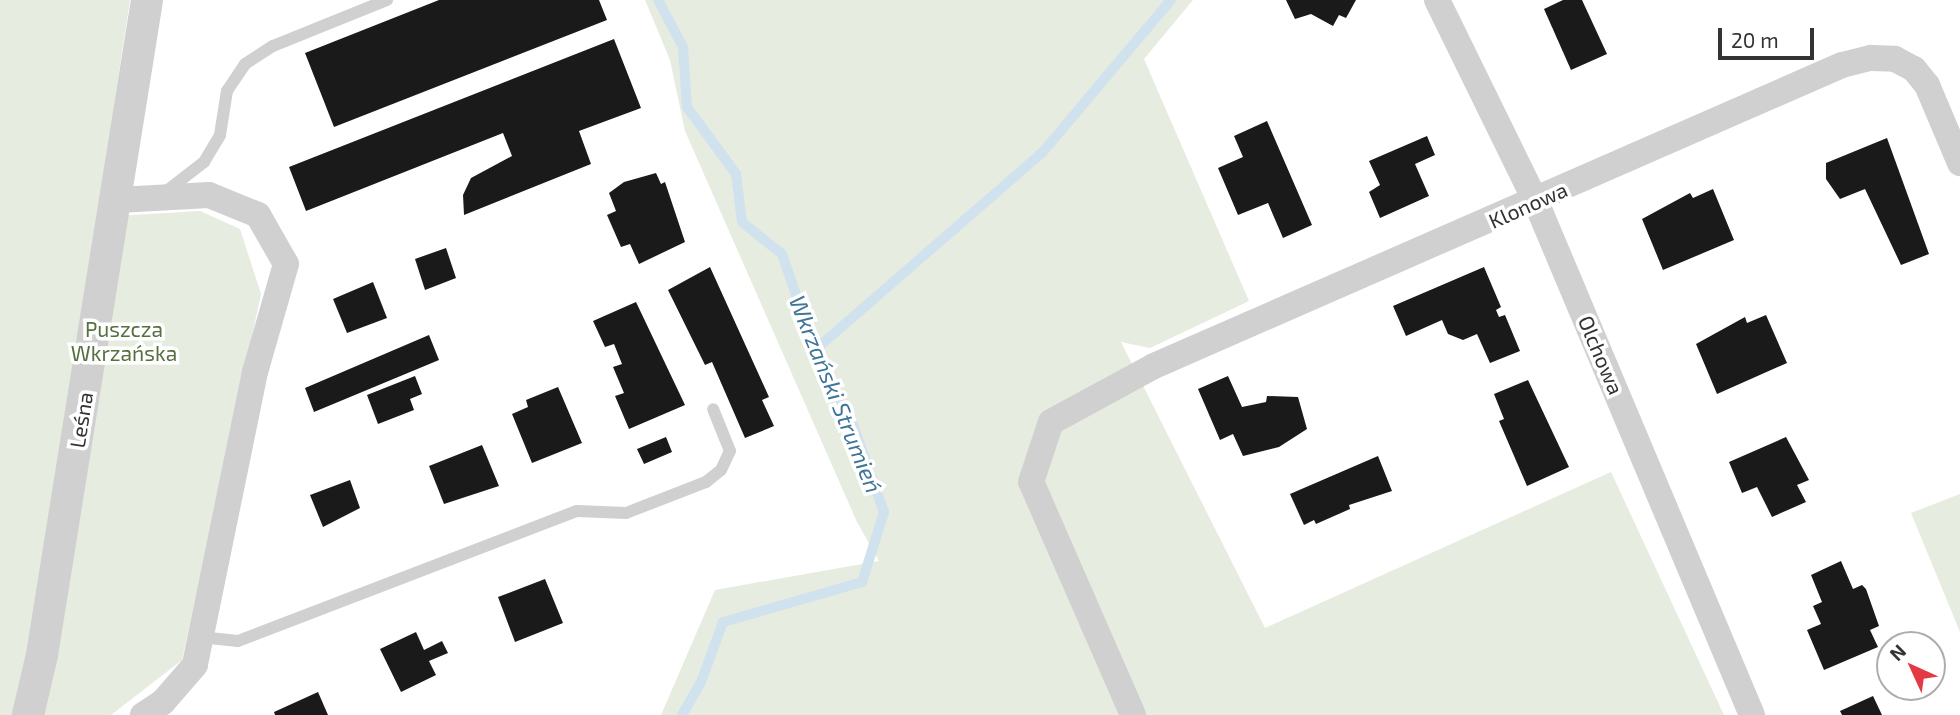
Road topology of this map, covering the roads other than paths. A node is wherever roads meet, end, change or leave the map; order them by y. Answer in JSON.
{"nodes":[{"id":1,"x":147,"y":0,"type":"edge"},
{"id":2,"x":387,"y":0,"type":"edge"},
{"id":3,"x":1437,"y":0,"type":"edge"},
{"id":4,"x":1960,"y":163,"type":"edge"},
{"id":5,"x":158,"y":198,"type":"junction"},
{"id":6,"x":118,"y":200,"type":"junction"},
{"id":7,"x":1536,"y":202,"type":"junction"},
{"id":8,"x":713,"y":409,"type":"dead end"},
{"id":9,"x":200,"y":637,"type":"junction"},
{"id":10,"x":28,"y":715,"type":"edge"},
{"id":11,"x":143,"y":715,"type":"edge"},
{"id":12,"x":1133,"y":715,"type":"edge"},
{"id":13,"x":1752,"y":715,"type":"edge"}],
"edges":[{"from":1,"to":6,"type":"street","name":"Leśna"},
{"from":2,"to":5,"type":"lane"},
{"from":3,"to":7,"type":"street","name":"Olchowa"},
{"from":4,"to":7,"type":"street","name":"Klonowa"},
{"from":5,"to":6,"type":"street"},
{"from":5,"to":9,"type":"street"},
{"from":6,"to":10,"type":"street","name":"Leśna"},
{"from":7,"to":12,"type":"street","name":"Klonowa"},
{"from":7,"to":13,"type":"street","name":"Olchowa"},
{"from":8,"to":9,"type":"lane"},
{"from":9,"to":11,"type":"street"}]}
